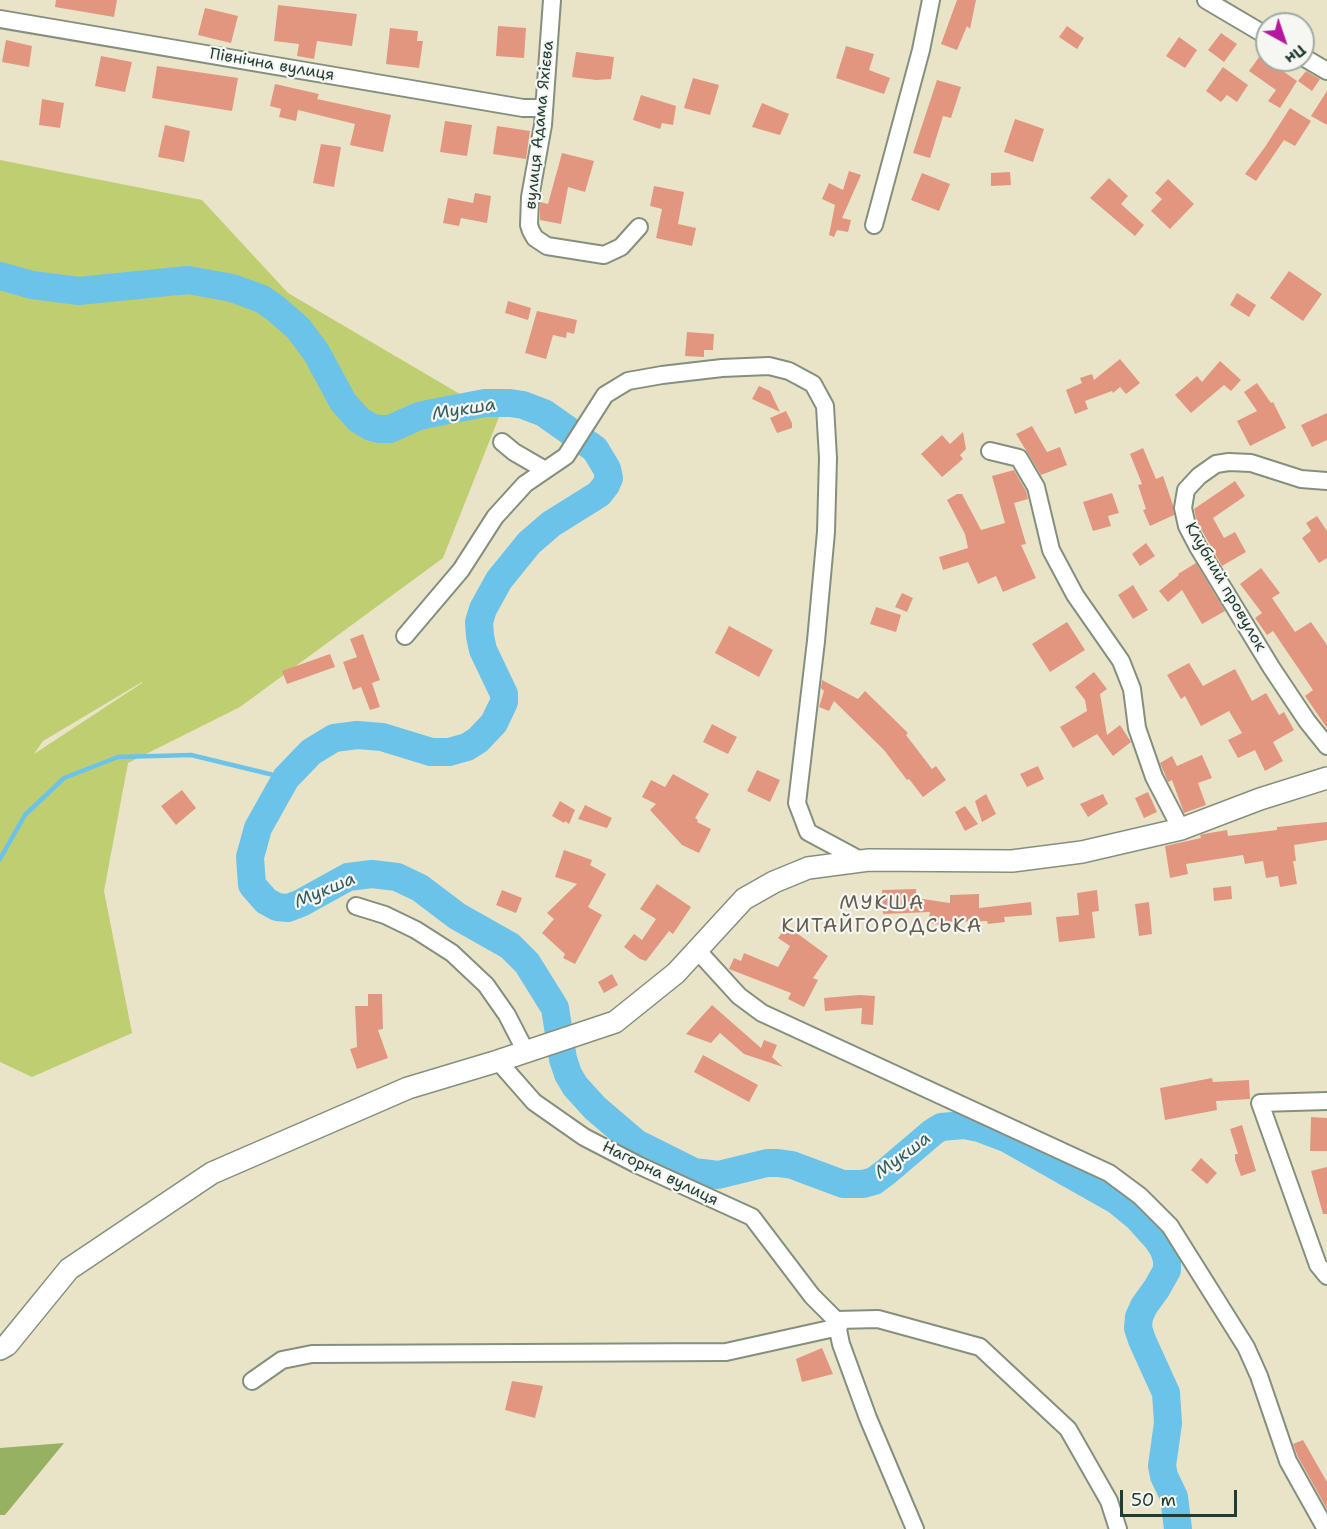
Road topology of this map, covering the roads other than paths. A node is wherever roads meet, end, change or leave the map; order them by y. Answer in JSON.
{"nodes":[{"id":1,"x":552,"y":0,"type":"edge"},
{"id":2,"x":931,"y":0,"type":"edge"},
{"id":3,"x":1206,"y":0,"type":"edge"},
{"id":4,"x":0,"y":19,"type":"edge"},
{"id":5,"x":1255,"y":29,"type":"edge"},
{"id":6,"x":544,"y":108,"type":"junction"},
{"id":7,"x":874,"y":225,"type":"dead end"},
{"id":8,"x":639,"y":227,"type":"dead end"},
{"id":9,"x":502,"y":442,"type":"dead end"},
{"id":10,"x":990,"y":451,"type":"dead end"},
{"id":11,"x":545,"y":470,"type":"junction"},
{"id":12,"x":1327,"y":481,"type":"edge"},
{"id":13,"x":405,"y":636,"type":"dead end"},
{"id":14,"x":1327,"y":746,"type":"edge"},
{"id":15,"x":1327,"y":778,"type":"edge"},
{"id":16,"x":1181,"y":829,"type":"junction"},
{"id":17,"x":862,"y":861,"type":"junction"},
{"id":18,"x":356,"y":906,"type":"dead end"},
{"id":19,"x":697,"y":950,"type":"junction"},
{"id":20,"x":531,"y":1050,"type":"junction"},
{"id":21,"x":498,"y":1061,"type":"junction"},
{"id":22,"x":1327,"y":1101,"type":"edge"},
{"id":23,"x":1327,"y":1276,"type":"edge"},
{"id":24,"x":837,"y":1324,"type":"junction"},
{"id":25,"x":0,"y":1349,"type":"edge"},
{"id":26,"x":252,"y":1381,"type":"dead end"},
{"id":27,"x":915,"y":1529,"type":"edge"},
{"id":28,"x":1118,"y":1529,"type":"edge"},
{"id":29,"x":1326,"y":1529,"type":"edge"}],
"edges":[{"from":1,"to":6,"type":"street","name":"вулиця Адама Яхієва"},
{"from":2,"to":7,"type":"street"},
{"from":3,"to":5,"type":"street"},
{"from":4,"to":6,"type":"street","name":"Північна вулиця"},
{"from":6,"to":8,"type":"street","name":"вулиця Адама Яхієва"},
{"from":9,"to":11,"type":"street"},
{"from":10,"to":16,"type":"street"},
{"from":11,"to":13,"type":"street"},
{"from":11,"to":17,"type":"street"},
{"from":12,"to":14,"type":"street","name":"Клубний провулок"},
{"from":15,"to":16,"type":"main road"},
{"from":16,"to":17,"type":"main road"},
{"from":17,"to":19,"type":"main road"},
{"from":18,"to":20,"type":"street"},
{"from":19,"to":20,"type":"main road"},
{"from":19,"to":29,"type":"street"},
{"from":20,"to":21,"type":"main road"},
{"from":21,"to":24,"type":"street","name":"Нагорна вулиця"},
{"from":21,"to":25,"type":"main road"},
{"from":22,"to":23,"type":"street"},
{"from":24,"to":26,"type":"street"},
{"from":24,"to":27,"type":"street"},
{"from":24,"to":28,"type":"street"}]}
